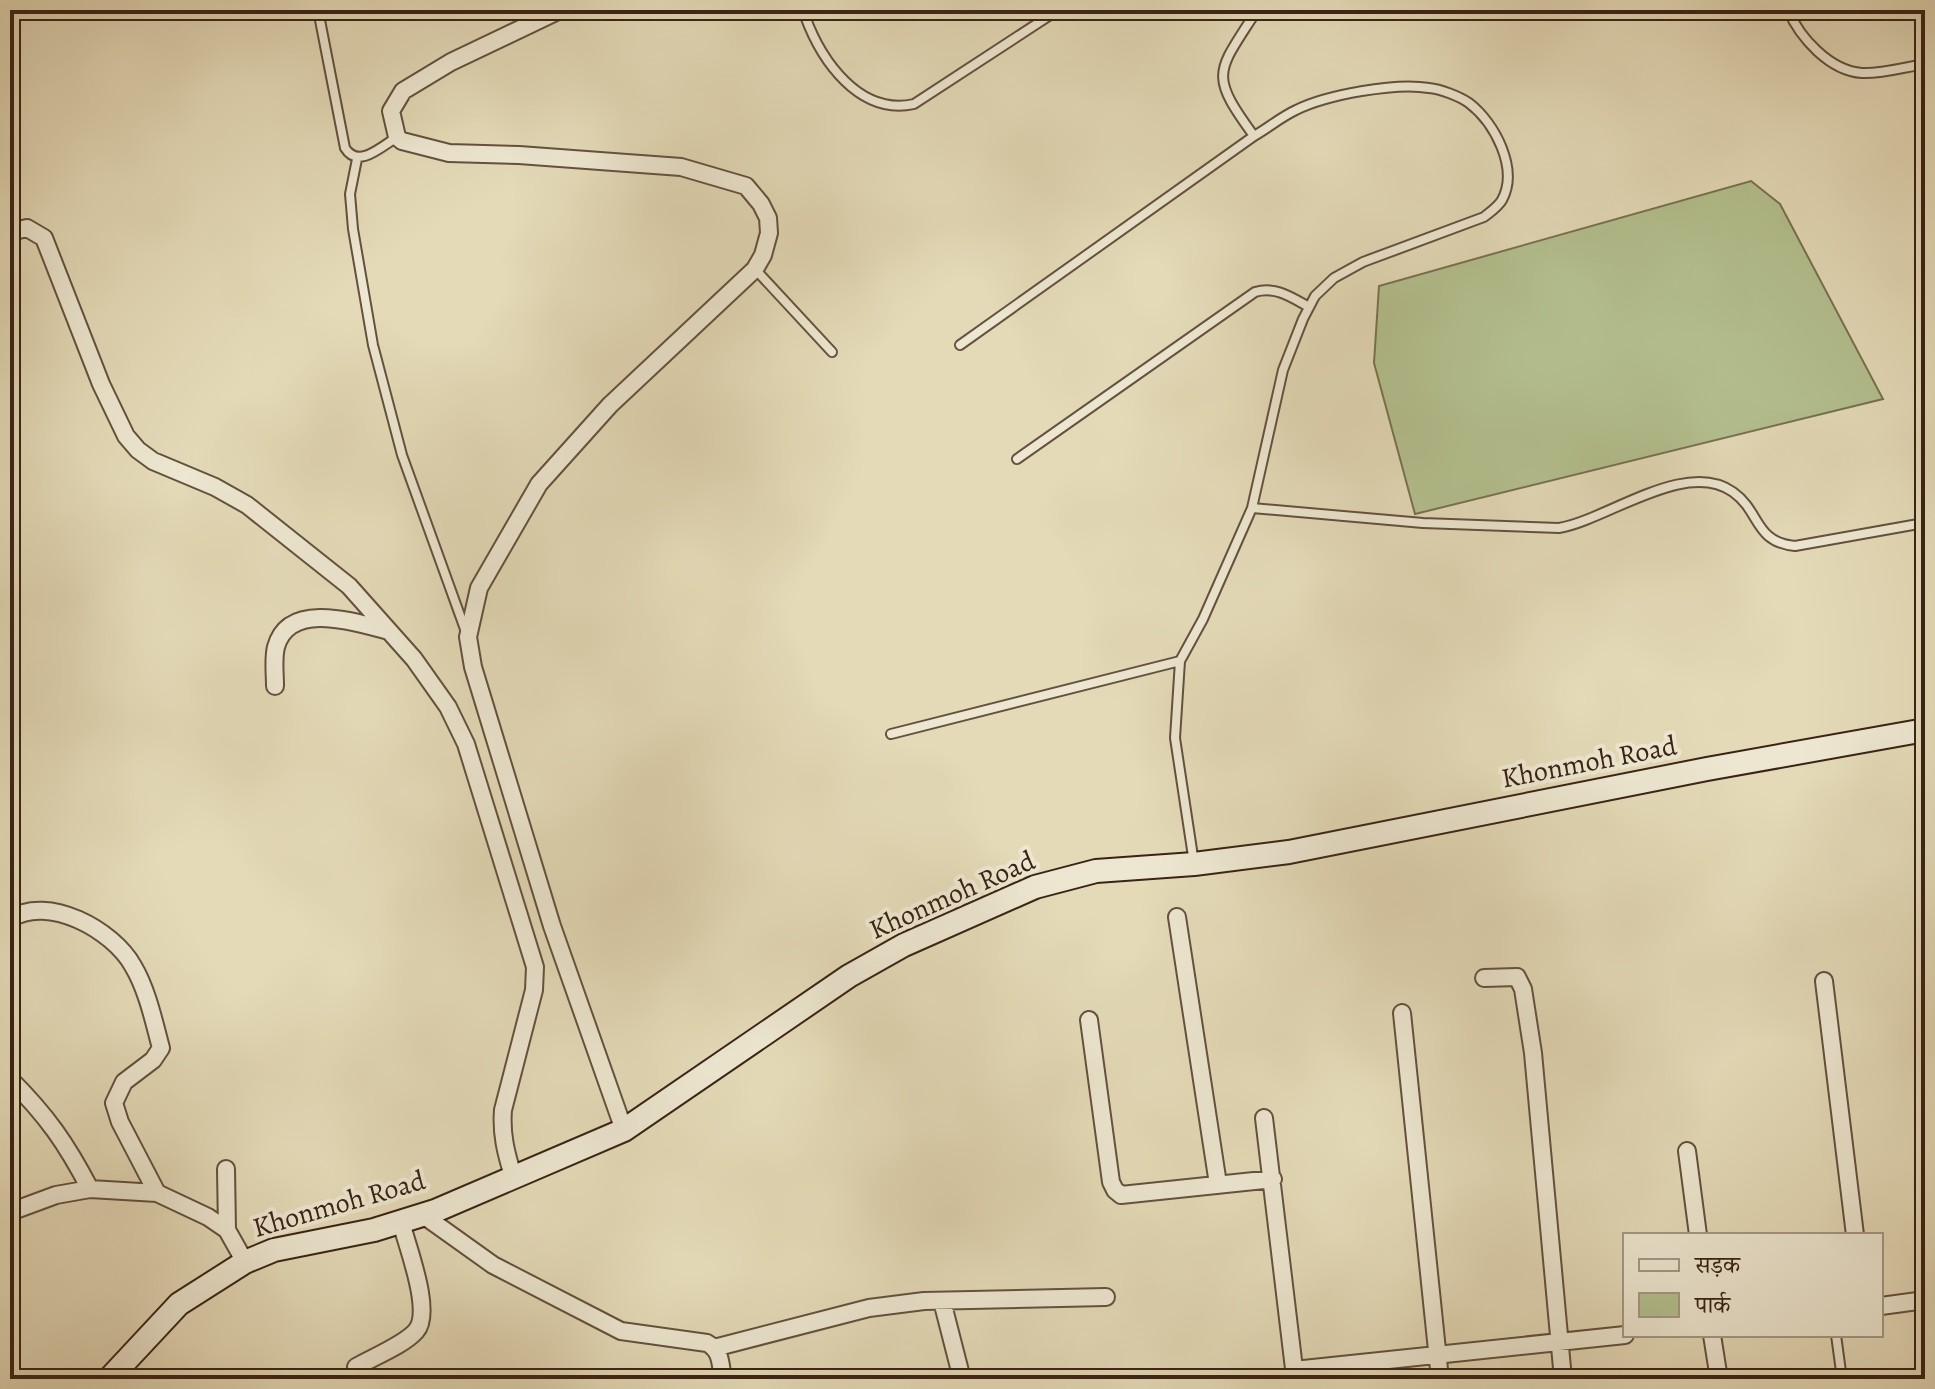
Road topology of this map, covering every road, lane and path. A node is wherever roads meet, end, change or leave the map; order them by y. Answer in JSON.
{"nodes":[{"id":1,"x":318,"y":10,"type":"edge"},
{"id":2,"x":560,"y":10,"type":"edge"},
{"id":3,"x":1058,"y":10,"type":"edge"},
{"id":4,"x":1257,"y":10,"type":"edge"},
{"id":5,"x":1788,"y":10,"type":"edge"},
{"id":6,"x":805,"y":16,"type":"dead end"},
{"id":7,"x":1925,"y":64,"type":"edge"},
{"id":8,"x":1254,"y":136,"type":"junction"},
{"id":9,"x":397,"y":137,"type":"junction"},
{"id":10,"x":357,"y":159,"type":"junction"},
{"id":11,"x":10,"y":232,"type":"edge"},
{"id":12,"x":755,"y":269,"type":"junction"},
{"id":13,"x":1309,"y":307,"type":"junction"},
{"id":14,"x":960,"y":345,"type":"dead end"},
{"id":15,"x":832,"y":352,"type":"dead end"},
{"id":16,"x":1017,"y":459,"type":"dead end"},
{"id":17,"x":1252,"y":508,"type":"junction"},
{"id":18,"x":1924,"y":523,"type":"edge"},
{"id":19,"x":389,"y":631,"type":"junction"},
{"id":20,"x":468,"y":637,"type":"junction"},
{"id":21,"x":1180,"y":661,"type":"junction"},
{"id":22,"x":275,"y":686,"type":"dead end"},
{"id":23,"x":1925,"y":730,"type":"edge"},
{"id":24,"x":891,"y":734,"type":"dead end"},
{"id":25,"x":1194,"y":864,"type":"junction"},
{"id":26,"x":1177,"y":917,"type":"dead end"},
{"id":27,"x":10,"y":919,"type":"edge"},
{"id":28,"x":1484,"y":978,"type":"dead end"},
{"id":29,"x":1824,"y":981,"type":"dead end"},
{"id":30,"x":1402,"y":1013,"type":"dead end"},
{"id":31,"x":1089,"y":1020,"type":"dead end"},
{"id":32,"x":10,"y":1079,"type":"edge"},
{"id":33,"x":1264,"y":1118,"type":"dead end"},
{"id":34,"x":624,"y":1130,"type":"junction"},
{"id":35,"x":1687,"y":1151,"type":"dead end"},
{"id":36,"x":226,"y":1169,"type":"dead end"},
{"id":37,"x":513,"y":1176,"type":"junction"},
{"id":38,"x":1273,"y":1179,"type":"junction"},
{"id":39,"x":1218,"y":1184,"type":"junction"},
{"id":40,"x":90,"y":1189,"type":"junction"},
{"id":41,"x":157,"y":1193,"type":"junction"},
{"id":42,"x":10,"y":1212,"type":"edge"},
{"id":43,"x":412,"y":1218,"type":"junction"},
{"id":44,"x":227,"y":1230,"type":"junction"},
{"id":45,"x":1698,"y":1233,"type":"edge"},
{"id":46,"x":1855,"y":1233,"type":"edge"},
{"id":47,"x":245,"y":1262,"type":"junction"},
{"id":48,"x":1106,"y":1297,"type":"dead end"},
{"id":49,"x":1925,"y":1300,"type":"edge"},
{"id":50,"x":942,"y":1301,"type":"junction"},
{"id":51,"x":1883,"y":1306,"type":"edge"},
{"id":52,"x":1623,"y":1335,"type":"edge"},
{"id":53,"x":1712,"y":1337,"type":"edge"},
{"id":54,"x":1836,"y":1337,"type":"edge"},
{"id":55,"x":1558,"y":1341,"type":"junction"},
{"id":56,"x":714,"y":1348,"type":"junction"},
{"id":57,"x":1437,"y":1354,"type":"junction"},
{"id":58,"x":356,"y":1367,"type":"dead end"},
{"id":59,"x":1295,"y":1374,"type":"edge"},
{"id":60,"x":109,"y":1379,"type":"edge"},
{"id":61,"x":723,"y":1379,"type":"edge"},
{"id":62,"x":962,"y":1379,"type":"edge"},
{"id":63,"x":1440,"y":1379,"type":"edge"},
{"id":64,"x":1563,"y":1379,"type":"edge"},
{"id":65,"x":1719,"y":1379,"type":"edge"},
{"id":66,"x":1842,"y":1379,"type":"edge"}],
"edges":[{"from":1,"to":10,"type":"lane"},
{"from":2,"to":9,"type":"street"},
{"from":3,"to":6,"type":"lane"},
{"from":4,"to":8,"type":"lane"},
{"from":5,"to":7,"type":"lane"},
{"from":8,"to":13,"type":"lane"},
{"from":8,"to":14,"type":"lane"},
{"from":9,"to":10,"type":"lane"},
{"from":9,"to":12,"type":"street"},
{"from":10,"to":20,"type":"lane"},
{"from":11,"to":19,"type":"street"},
{"from":12,"to":15,"type":"lane"},
{"from":12,"to":20,"type":"street"},
{"from":13,"to":16,"type":"lane"},
{"from":13,"to":17,"type":"lane"},
{"from":17,"to":18,"type":"lane"},
{"from":17,"to":21,"type":"lane"},
{"from":19,"to":22,"type":"street"},
{"from":19,"to":37,"type":"street"},
{"from":20,"to":34,"type":"street"},
{"from":21,"to":24,"type":"lane"},
{"from":21,"to":25,"type":"lane"},
{"from":23,"to":25,"type":"main road","name":"Khonmoh Road"},
{"from":25,"to":34,"type":"main road","name":"Khonmoh Road"},
{"from":26,"to":39,"type":"street"},
{"from":27,"to":41,"type":"street"},
{"from":28,"to":55,"type":"street"},
{"from":29,"to":46,"type":"street"},
{"from":30,"to":57,"type":"street"},
{"from":31,"to":39,"type":"street"},
{"from":32,"to":40,"type":"street"},
{"from":33,"to":38,"type":"street"},
{"from":34,"to":37,"type":"main road","name":"Khonmoh Road"},
{"from":35,"to":45,"type":"street"},
{"from":36,"to":44,"type":"street"},
{"from":37,"to":43,"type":"main road","name":"Khonmoh Road"},
{"from":38,"to":39,"type":"street"},
{"from":38,"to":59,"type":"street"},
{"from":40,"to":41,"type":"street"},
{"from":40,"to":42,"type":"street"},
{"from":41,"to":44,"type":"street"},
{"from":43,"to":47,"type":"main road","name":"Khonmoh Road"},
{"from":43,"to":56,"type":"street"},
{"from":43,"to":58,"type":"street"},
{"from":44,"to":47,"type":"street"},
{"from":47,"to":60,"type":"main road","name":"Khonmoh Road"},
{"from":48,"to":50,"type":"street"},
{"from":49,"to":51,"type":"street"},
{"from":50,"to":56,"type":"street"},
{"from":50,"to":62,"type":"street"},
{"from":52,"to":55,"type":"street"},
{"from":53,"to":65,"type":"street"},
{"from":54,"to":66,"type":"lane"},
{"from":55,"to":57,"type":"street"},
{"from":55,"to":64,"type":"street"},
{"from":56,"to":61,"type":"street"},
{"from":57,"to":59,"type":"street"},
{"from":57,"to":63,"type":"street"}]}
